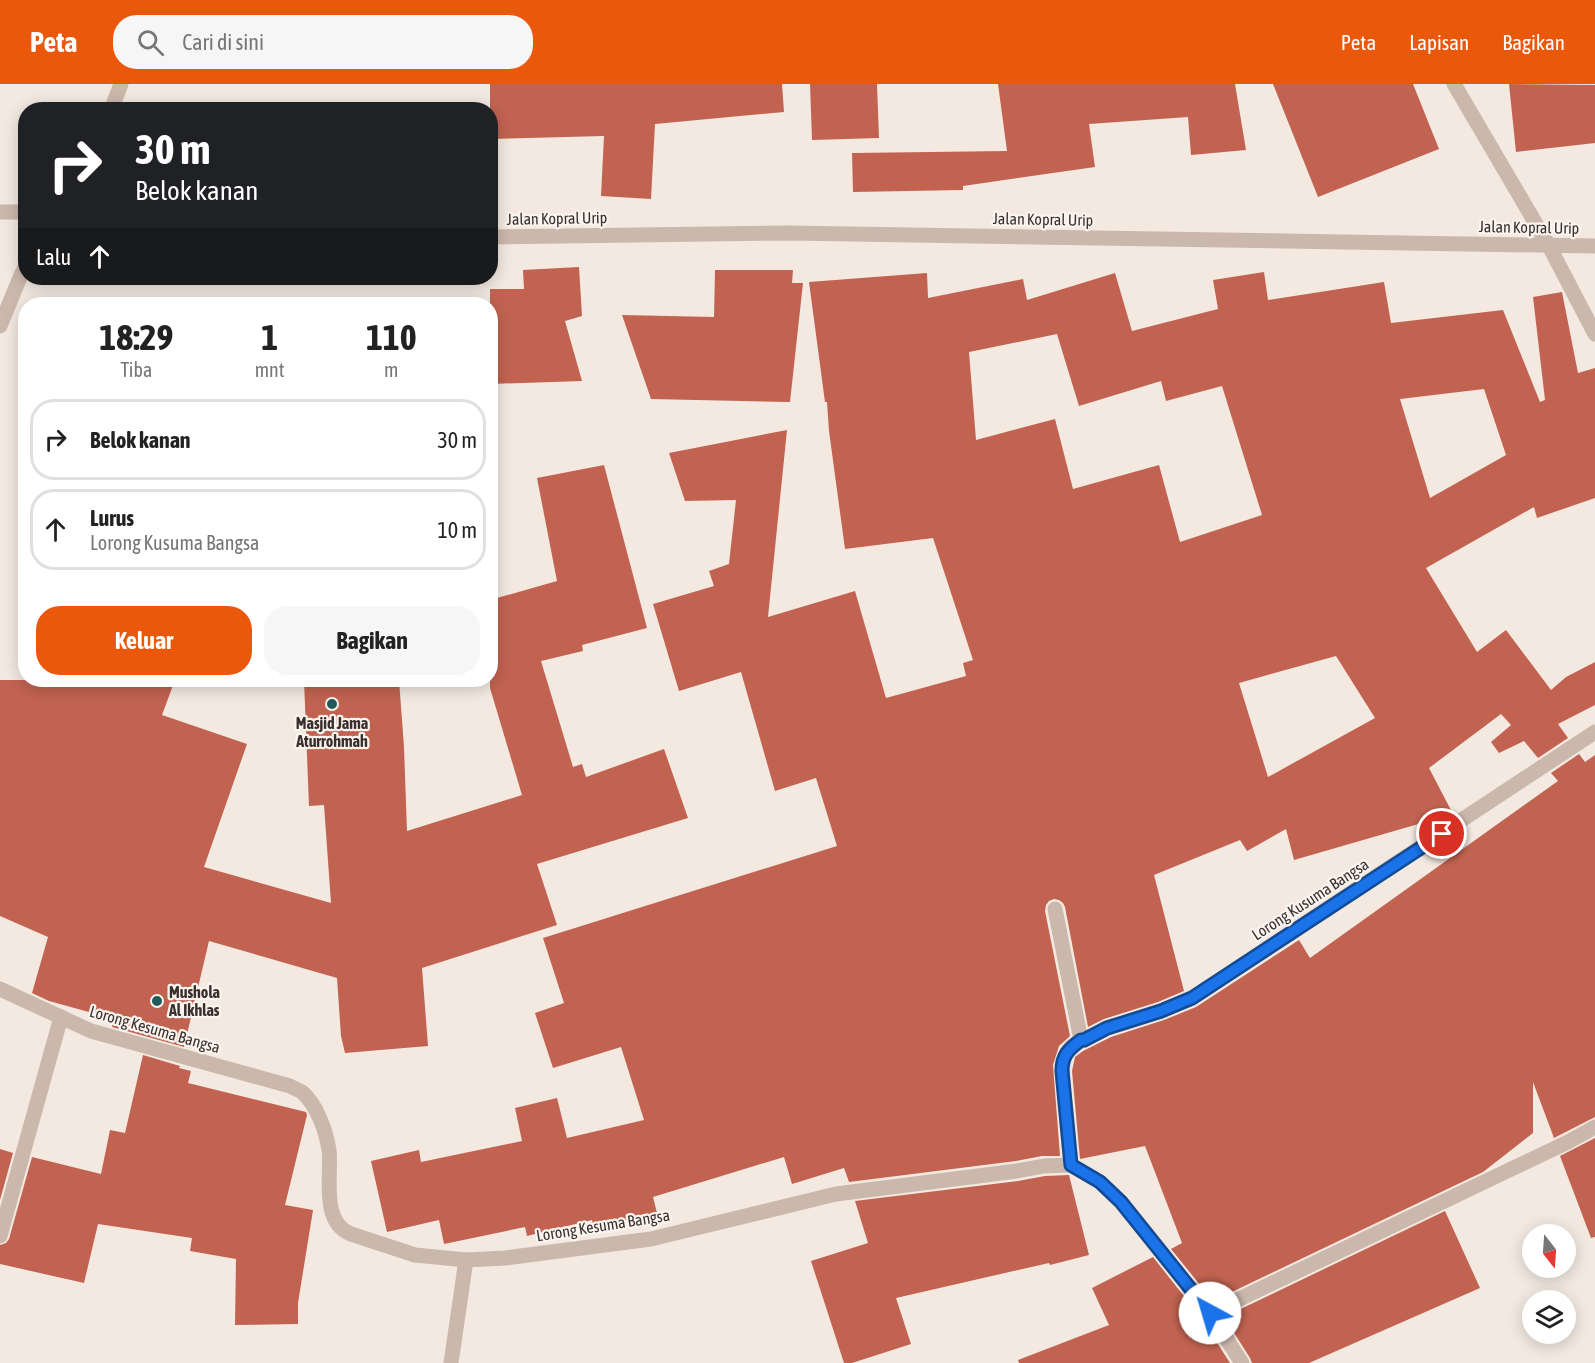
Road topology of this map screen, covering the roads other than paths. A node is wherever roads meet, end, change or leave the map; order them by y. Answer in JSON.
{"nodes":[{"id":1,"x":121,"y":84,"type":"edge"},
{"id":2,"x":1454,"y":84,"type":"edge"},
{"id":3,"x":114,"y":102,"type":"edge"},
{"id":4,"x":0,"y":212,"type":"edge"},
{"id":5,"x":18,"y":212,"type":"edge"},
{"id":6,"x":498,"y":237,"type":"edge"},
{"id":7,"x":1549,"y":246,"type":"junction"},
{"id":8,"x":1595,"y":246,"type":"edge"},
{"id":9,"x":18,"y":282,"type":"edge"},
{"id":10,"x":0,"y":326,"type":"edge"},
{"id":11,"x":1595,"y":334,"type":"edge"},
{"id":12,"x":1595,"y":732,"type":"edge"},
{"id":13,"x":1055,"y":909,"type":"dead end"},
{"id":14,"x":0,"y":989,"type":"edge"},
{"id":15,"x":61,"y":1017,"type":"junction"},
{"id":16,"x":1081,"y":1040,"type":"junction"},
{"id":17,"x":1595,"y":1127,"type":"edge"},
{"id":18,"x":1071,"y":1165,"type":"junction"},
{"id":19,"x":0,"y":1236,"type":"edge"},
{"id":20,"x":466,"y":1260,"type":"junction"},
{"id":21,"x":1210,"y":1313,"type":"junction"},
{"id":22,"x":451,"y":1363,"type":"edge"},
{"id":23,"x":1242,"y":1363,"type":"edge"}],
"edges":[{"from":1,"to":3,"type":"street"},
{"from":2,"to":7,"type":"street"},
{"from":4,"to":5,"type":"street"},
{"from":6,"to":7,"type":"street","name":"Jalan Kopral Urip"},
{"from":7,"to":8,"type":"street","name":"Jalan Kopral Urip"},
{"from":7,"to":11,"type":"street"},
{"from":9,"to":10,"type":"street"},
{"from":12,"to":16,"type":"street","name":"Lorong Kusuma Bangsa"},
{"from":13,"to":16,"type":"street"},
{"from":14,"to":15,"type":"street","name":"Lorong Kesuma Bangsa"},
{"from":15,"to":19,"type":"street"},
{"from":15,"to":20,"type":"street","name":"Lorong Kesuma Bangsa"},
{"from":16,"to":18,"type":"street","name":"Lorong Kusuma Bangsa"},
{"from":17,"to":21,"type":"street"},
{"from":18,"to":20,"type":"street","name":"Lorong Kesuma Bangsa"},
{"from":18,"to":21,"type":"street"},
{"from":20,"to":22,"type":"street"},
{"from":21,"to":23,"type":"street"}]}
